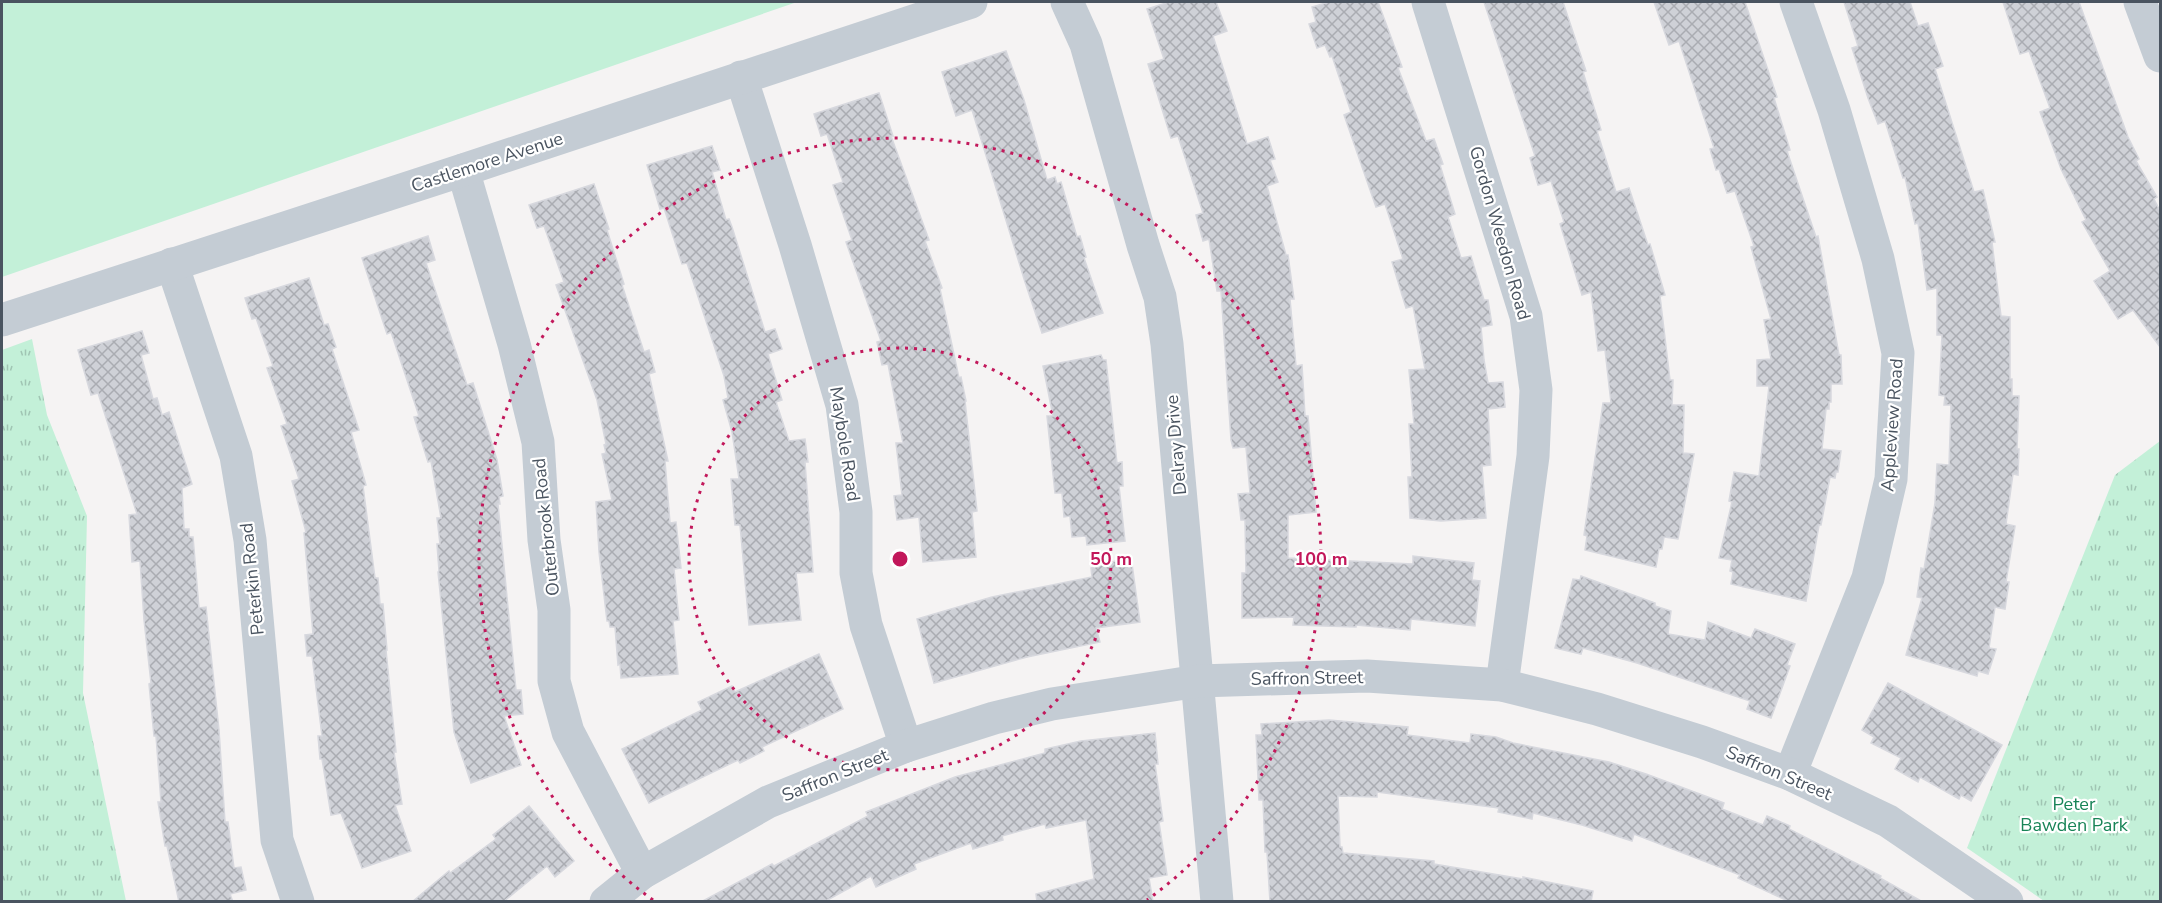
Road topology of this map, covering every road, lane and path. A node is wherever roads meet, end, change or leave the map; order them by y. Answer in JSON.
{"nodes":[{"id":1,"x":971,"y":2,"type":"edge"},
{"id":2,"x":1067,"y":2,"type":"edge"},
{"id":3,"x":1428,"y":2,"type":"edge"},
{"id":4,"x":1796,"y":2,"type":"edge"},
{"id":5,"x":2140,"y":2,"type":"edge"},
{"id":6,"x":2160,"y":56,"type":"edge"},
{"id":7,"x":741,"y":77,"type":"junction"},
{"id":8,"x":463,"y":170,"type":"junction"},
{"id":9,"x":172,"y":264,"type":"junction"},
{"id":10,"x":2,"y":320,"type":"edge"},
{"id":11,"x":1197,"y":681,"type":"junction"},
{"id":12,"x":1502,"y":685,"type":"junction"},
{"id":13,"x":906,"y":746,"type":"junction"},
{"id":14,"x":1790,"y":774,"type":"junction"},
{"id":15,"x":642,"y":873,"type":"junction"},
{"id":16,"x":297,"y":902,"type":"edge"},
{"id":17,"x":606,"y":902,"type":"edge"},
{"id":18,"x":1217,"y":902,"type":"edge"},
{"id":19,"x":2007,"y":902,"type":"edge"}],
"edges":[{"from":1,"to":7,"type":"street","name":"Castlemore Avenue"},
{"from":2,"to":11,"type":"street","name":"Delray Drive"},
{"from":3,"to":12,"type":"street","name":"Gordon Weedon Road"},
{"from":4,"to":14,"type":"street","name":"Appleview Road"},
{"from":5,"to":6,"type":"street"},
{"from":7,"to":8,"type":"street","name":"Castlemore Avenue"},
{"from":7,"to":13,"type":"street","name":"Maybole Road"},
{"from":8,"to":9,"type":"street","name":"Castlemore Avenue"},
{"from":8,"to":15,"type":"street","name":"Outerbrook Road"},
{"from":9,"to":10,"type":"street","name":"Castlemore Avenue"},
{"from":9,"to":16,"type":"street","name":"Peterkin Road"},
{"from":11,"to":12,"type":"street","name":"Saffron Street"},
{"from":11,"to":13,"type":"street","name":"Saffron Street"},
{"from":11,"to":18,"type":"street","name":"Delray Drive"},
{"from":12,"to":14,"type":"street","name":"Saffron Street"},
{"from":13,"to":15,"type":"street","name":"Saffron Street"},
{"from":14,"to":19,"type":"street","name":"Saffron Street"},
{"from":15,"to":17,"type":"street","name":"Saffron Street"}]}
